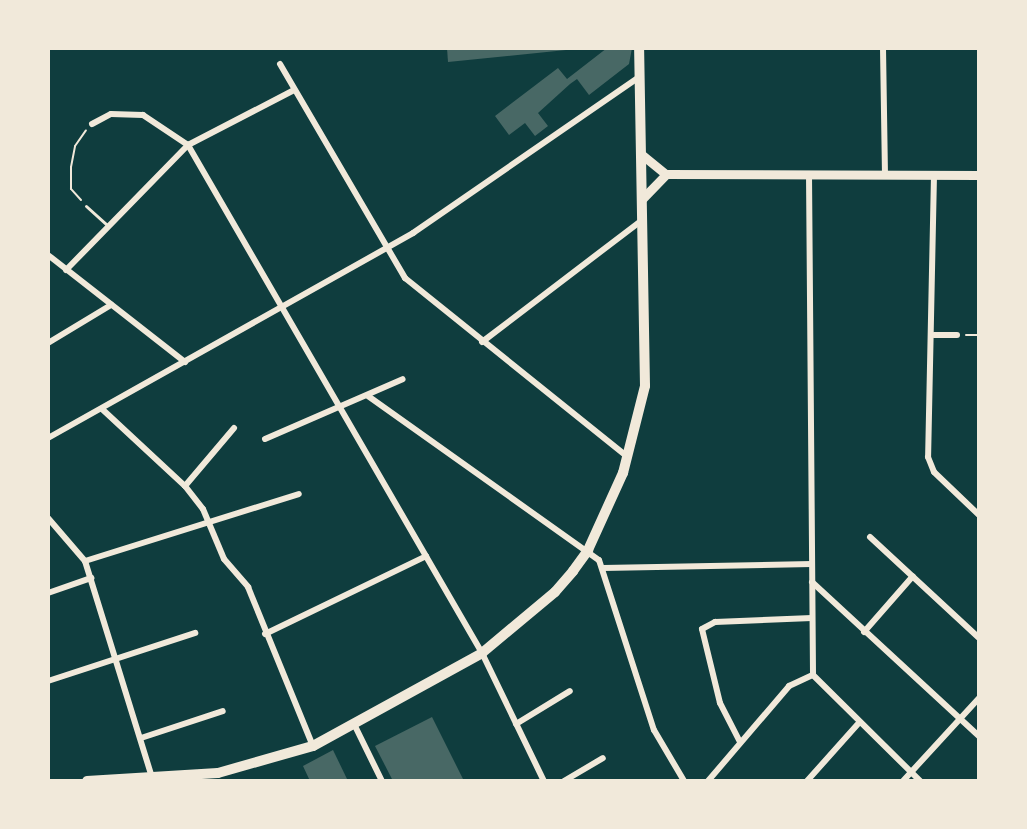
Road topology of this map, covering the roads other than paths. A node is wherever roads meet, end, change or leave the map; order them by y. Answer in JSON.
{"nodes":[{"id":1,"x":639,"y":48,"type":"edge"},
{"id":2,"x":883,"y":48,"type":"edge"},
{"id":3,"x":280,"y":64,"type":"dead end"},
{"id":4,"x":638,"y":78,"type":"junction"},
{"id":5,"x":294,"y":90,"type":"junction"},
{"id":6,"x":92,"y":124,"type":"road end"},
{"id":7,"x":188,"y":145,"type":"junction"},
{"id":8,"x":641,"y":154,"type":"junction"},
{"id":9,"x":666,"y":174,"type":"junction"},
{"id":10,"x":809,"y":174,"type":"junction"},
{"id":11,"x":885,"y":174,"type":"junction"},
{"id":12,"x":934,"y":175,"type":"junction"},
{"id":13,"x":979,"y":175,"type":"edge"},
{"id":14,"x":643,"y":198,"type":"junction"},
{"id":15,"x":86,"y":206,"type":"road end"},
{"id":16,"x":643,"y":219,"type":"junction"},
{"id":17,"x":108,"y":226,"type":"junction"},
{"id":18,"x":386,"y":249,"type":"junction"},
{"id":19,"x":48,"y":255,"type":"edge"},
{"id":20,"x":66,"y":270,"type":"junction"},
{"id":21,"x":111,"y":305,"type":"junction"},
{"id":22,"x":285,"y":306,"type":"junction"},
{"id":23,"x":934,"y":335,"type":"junction"},
{"id":24,"x":957,"y":335,"type":"road end"},
{"id":25,"x":482,"y":342,"type":"junction"},
{"id":26,"x":48,"y":343,"type":"edge"},
{"id":27,"x":185,"y":362,"type":"junction"},
{"id":28,"x":403,"y":379,"type":"dead end"},
{"id":29,"x":368,"y":396,"type":"junction"},
{"id":30,"x":102,"y":409,"type":"junction"},
{"id":31,"x":341,"y":409,"type":"junction"},
{"id":32,"x":234,"y":428,"type":"dead end"},
{"id":33,"x":48,"y":438,"type":"edge"},
{"id":34,"x":265,"y":439,"type":"dead end"},
{"id":35,"x":628,"y":457,"type":"junction"},
{"id":36,"x":185,"y":486,"type":"junction"},
{"id":37,"x":299,"y":494,"type":"dead end"},
{"id":38,"x":979,"y":515,"type":"edge"},
{"id":39,"x":48,"y":518,"type":"edge"},
{"id":40,"x":210,"y":523,"type":"junction"},
{"id":41,"x":870,"y":537,"type":"dead end"},
{"id":42,"x":588,"y":550,"type":"junction"},
{"id":43,"x":426,"y":556,"type":"junction"},
{"id":44,"x":85,"y":561,"type":"junction"},
{"id":45,"x":812,"y":564,"type":"junction"},
{"id":46,"x":603,"y":568,"type":"junction"},
{"id":47,"x":913,"y":576,"type":"junction"},
{"id":48,"x":91,"y":578,"type":"junction"},
{"id":49,"x":812,"y":582,"type":"junction"},
{"id":50,"x":48,"y":593,"type":"edge"},
{"id":51,"x":812,"y":618,"type":"junction"},
{"id":52,"x":864,"y":632,"type":"junction"},
{"id":53,"x":195,"y":633,"type":"dead end"},
{"id":54,"x":265,"y":634,"type":"junction"},
{"id":55,"x":979,"y":638,"type":"edge"},
{"id":56,"x":482,"y":653,"type":"junction"},
{"id":57,"x":115,"y":659,"type":"junction"},
{"id":58,"x":813,"y":675,"type":"junction"},
{"id":59,"x":48,"y":681,"type":"edge"},
{"id":60,"x":570,"y":691,"type":"dead end"},
{"id":61,"x":979,"y":698,"type":"edge"},
{"id":62,"x":223,"y":711,"type":"dead end"},
{"id":63,"x":960,"y":719,"type":"junction"},
{"id":64,"x":516,"y":724,"type":"junction"},
{"id":65,"x":858,"y":724,"type":"junction"},
{"id":66,"x":355,"y":726,"type":"junction"},
{"id":67,"x":979,"y":736,"type":"edge"},
{"id":68,"x":141,"y":738,"type":"junction"},
{"id":69,"x":740,"y":742,"type":"junction"},
{"id":70,"x":313,"y":746,"type":"junction"},
{"id":71,"x":603,"y":758,"type":"dead end"},
{"id":72,"x":911,"y":772,"type":"junction"},
{"id":73,"x":220,"y":777,"type":"edge"},
{"id":74,"x":152,"y":778,"type":"junction"},
{"id":75,"x":89,"y":781,"type":"edge"},
{"id":76,"x":382,"y":781,"type":"edge"},
{"id":77,"x":544,"y":781,"type":"edge"},
{"id":78,"x":564,"y":781,"type":"edge"},
{"id":79,"x":684,"y":781,"type":"edge"},
{"id":80,"x":708,"y":781,"type":"edge"},
{"id":81,"x":807,"y":781,"type":"edge"},
{"id":82,"x":903,"y":781,"type":"edge"},
{"id":83,"x":920,"y":781,"type":"edge"}],
"edges":[{"from":1,"to":4,"type":"main road"},
{"from":2,"to":11,"type":"street"},
{"from":3,"to":5,"type":"street"},
{"from":4,"to":8,"type":"main road"},
{"from":4,"to":18,"type":"street"},
{"from":5,"to":7,"type":"street"},
{"from":5,"to":18,"type":"street"},
{"from":6,"to":7,"type":"street"},
{"from":7,"to":17,"type":"street"},
{"from":7,"to":22,"type":"street"},
{"from":8,"to":9,"type":"main road"},
{"from":8,"to":14,"type":"main road"},
{"from":9,"to":10,"type":"main road"},
{"from":9,"to":14,"type":"main road"},
{"from":10,"to":11,"type":"main road"},
{"from":10,"to":45,"type":"street"},
{"from":11,"to":12,"type":"main road"},
{"from":12,"to":13,"type":"main road"},
{"from":12,"to":23,"type":"street"},
{"from":14,"to":16,"type":"main road"},
{"from":15,"to":17,"type":"lane"},
{"from":16,"to":25,"type":"street"},
{"from":16,"to":35,"type":"main road"},
{"from":17,"to":20,"type":"street"},
{"from":18,"to":22,"type":"street"},
{"from":18,"to":25,"type":"street"},
{"from":19,"to":20,"type":"street"},
{"from":20,"to":21,"type":"street"},
{"from":21,"to":26,"type":"street"},
{"from":21,"to":27,"type":"street"},
{"from":22,"to":27,"type":"street"},
{"from":22,"to":31,"type":"street"},
{"from":23,"to":24,"type":"street"},
{"from":23,"to":38,"type":"street"},
{"from":25,"to":35,"type":"street"},
{"from":27,"to":30,"type":"street"},
{"from":28,"to":29,"type":"street"},
{"from":29,"to":31,"type":"street"},
{"from":29,"to":42,"type":"street"},
{"from":30,"to":33,"type":"street"},
{"from":30,"to":36,"type":"street"},
{"from":31,"to":34,"type":"street"},
{"from":31,"to":43,"type":"street"},
{"from":32,"to":36,"type":"street"},
{"from":35,"to":42,"type":"main road"},
{"from":36,"to":40,"type":"street"},
{"from":37,"to":40,"type":"street"},
{"from":39,"to":44,"type":"street"},
{"from":40,"to":44,"type":"street"},
{"from":40,"to":54,"type":"street"},
{"from":41,"to":47,"type":"street"},
{"from":42,"to":46,"type":"street"},
{"from":42,"to":56,"type":"main road"},
{"from":43,"to":54,"type":"street"},
{"from":43,"to":56,"type":"street"},
{"from":44,"to":48,"type":"street"},
{"from":45,"to":46,"type":"street"},
{"from":45,"to":49,"type":"street"},
{"from":46,"to":79,"type":"street"},
{"from":47,"to":52,"type":"street"},
{"from":47,"to":55,"type":"street"},
{"from":48,"to":50,"type":"street"},
{"from":48,"to":57,"type":"street"},
{"from":49,"to":51,"type":"street"},
{"from":49,"to":52,"type":"street"},
{"from":51,"to":58,"type":"street"},
{"from":51,"to":69,"type":"street"},
{"from":52,"to":63,"type":"street"},
{"from":53,"to":57,"type":"street"},
{"from":54,"to":70,"type":"street"},
{"from":56,"to":64,"type":"street"},
{"from":56,"to":66,"type":"main road"},
{"from":57,"to":59,"type":"street"},
{"from":57,"to":68,"type":"street"},
{"from":58,"to":65,"type":"street"},
{"from":58,"to":69,"type":"street"},
{"from":60,"to":64,"type":"street"},
{"from":61,"to":63,"type":"street"},
{"from":62,"to":68,"type":"street"},
{"from":63,"to":67,"type":"street"},
{"from":63,"to":72,"type":"street"},
{"from":64,"to":77,"type":"street"},
{"from":65,"to":72,"type":"street"},
{"from":65,"to":81,"type":"street"},
{"from":66,"to":70,"type":"main road"},
{"from":66,"to":76,"type":"street"},
{"from":68,"to":74,"type":"street"},
{"from":69,"to":80,"type":"street"},
{"from":70,"to":73,"type":"main road"},
{"from":71,"to":78,"type":"street"},
{"from":72,"to":82,"type":"street"},
{"from":72,"to":83,"type":"street"},
{"from":73,"to":74,"type":"main road"},
{"from":74,"to":75,"type":"main road"}]}
